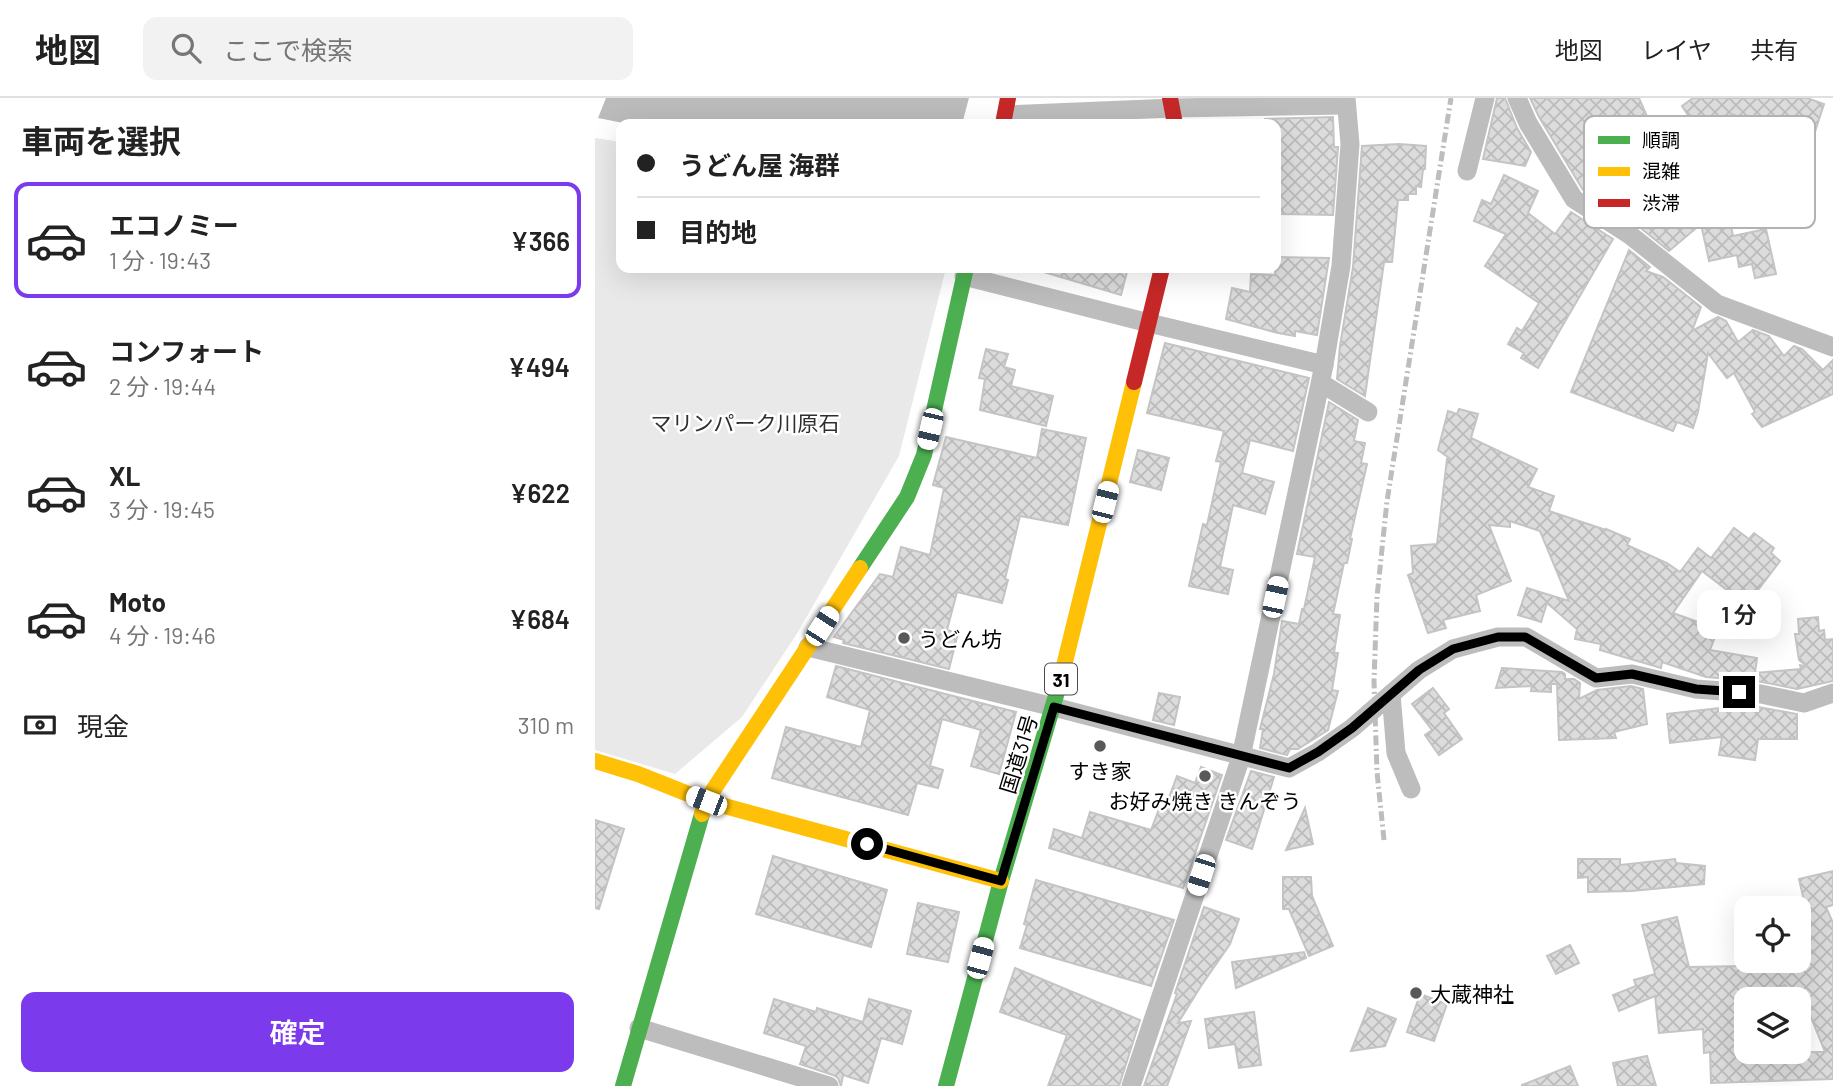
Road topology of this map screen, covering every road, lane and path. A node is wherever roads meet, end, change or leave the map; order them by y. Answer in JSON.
{"nodes":[{"id":1,"x":1485,"y":98,"type":"edge"},
{"id":2,"x":1517,"y":98,"type":"edge"},
{"id":3,"x":1346,"y":101,"type":"edge"},
{"id":4,"x":1173,"y":110,"type":"edge"},
{"id":5,"x":1006,"y":112,"type":"edge"},
{"id":6,"x":1468,"y":171,"type":"dead end"},
{"id":7,"x":1584,"y":205,"type":"edge"},
{"id":8,"x":1619,"y":228,"type":"edge"},
{"id":9,"x":965,"y":273,"type":"edge"},
{"id":10,"x":969,"y":273,"type":"edge"},
{"id":11,"x":1161,"y":273,"type":"edge"},
{"id":12,"x":1149,"y":323,"type":"junction"},
{"id":13,"x":1833,"y":347,"type":"edge"},
{"id":14,"x":1322,"y":374,"type":"junction"},
{"id":15,"x":1368,"y":412,"type":"dead end"},
{"id":16,"x":808,"y":647,"type":"junction"},
{"id":17,"x":1833,"y":693,"type":"edge"},
{"id":18,"x":1391,"y":694,"type":"junction"},
{"id":19,"x":1054,"y":707,"type":"junction"},
{"id":20,"x":1241,"y":757,"type":"junction"},
{"id":21,"x":595,"y":761,"type":"edge"},
{"id":22,"x":1411,"y":789,"type":"dead end"},
{"id":23,"x":706,"y":801,"type":"junction"},
{"id":24,"x":1001,"y":881,"type":"junction"},
{"id":25,"x":639,"y":1028,"type":"junction"},
{"id":26,"x":623,"y":1086,"type":"edge"},
{"id":27,"x":829,"y":1086,"type":"edge"},
{"id":28,"x":946,"y":1086,"type":"edge"},
{"id":29,"x":1131,"y":1086,"type":"edge"}],
"edges":[{"from":1,"to":6,"type":"street"},
{"from":2,"to":7,"type":"street"},
{"from":3,"to":4,"type":"street"},
{"from":3,"to":14,"type":"street"},
{"from":4,"to":5,"type":"street"},
{"from":8,"to":13,"type":"street"},
{"from":9,"to":16,"type":"main road"},
{"from":10,"to":12,"type":"street"},
{"from":11,"to":12,"type":"main road","name":"国道31号","number":"31"},
{"from":12,"to":14,"type":"street"},
{"from":12,"to":19,"type":"main road","name":"国道31号","number":"31"},
{"from":14,"to":15,"type":"street"},
{"from":14,"to":20,"type":"street"},
{"from":16,"to":19,"type":"street"},
{"from":16,"to":23,"type":"main road"},
{"from":17,"to":18,"type":"street"},
{"from":18,"to":20,"type":"street"},
{"from":18,"to":22,"type":"street"},
{"from":19,"to":20,"type":"street"},
{"from":19,"to":24,"type":"main road","name":"国道31号","number":"31"},
{"from":20,"to":29,"type":"street"},
{"from":21,"to":23,"type":"main road"},
{"from":23,"to":24,"type":"main road"},
{"from":23,"to":25,"type":"main road"},
{"from":24,"to":28,"type":"main road","name":"国道31号","number":"31"},
{"from":25,"to":26,"type":"main road"},
{"from":25,"to":27,"type":"street"}]}
